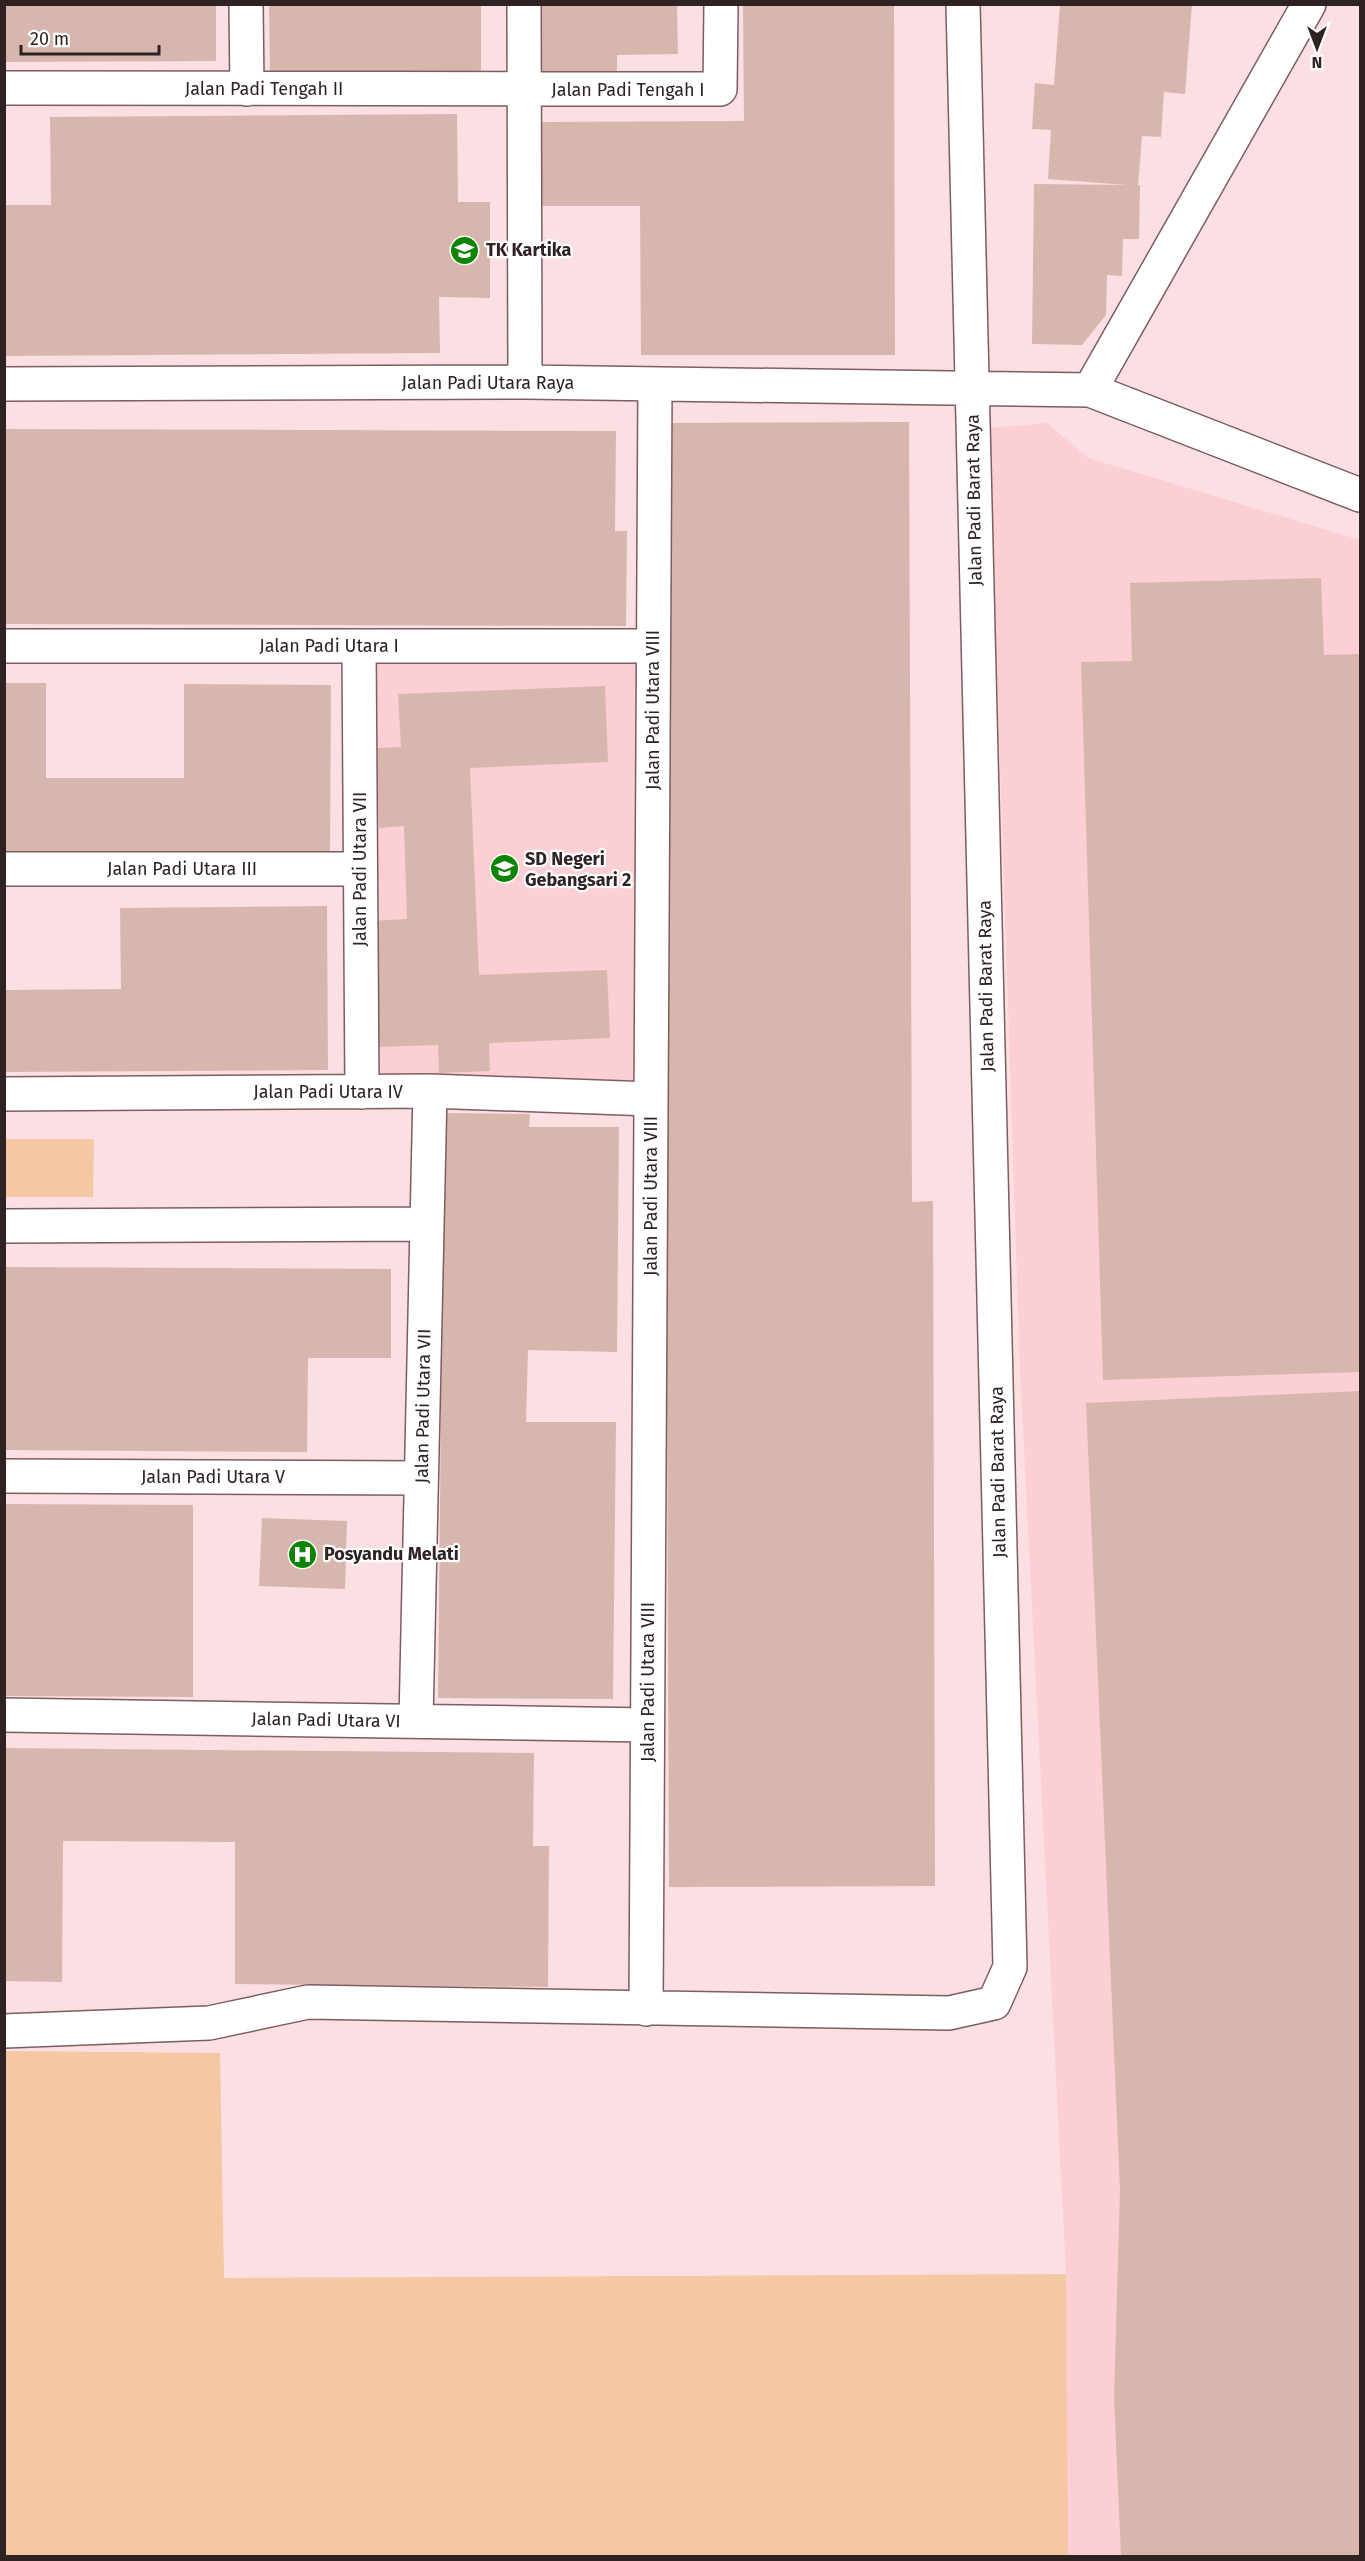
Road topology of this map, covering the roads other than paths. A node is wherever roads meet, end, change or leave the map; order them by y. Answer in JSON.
{"nodes":[{"id":1,"x":246,"y":4,"type":"edge"},
{"id":2,"x":524,"y":4,"type":"edge"},
{"id":3,"x":721,"y":4,"type":"edge"},
{"id":4,"x":963,"y":4,"type":"edge"},
{"id":5,"x":1309,"y":4,"type":"edge"},
{"id":6,"x":4,"y":88,"type":"edge"},
{"id":7,"x":247,"y":89,"type":"junction"},
{"id":8,"x":524,"y":90,"type":"junction"},
{"id":9,"x":525,"y":382,"type":"junction"},
{"id":10,"x":4,"y":384,"type":"edge"},
{"id":11,"x":655,"y":384,"type":"junction"},
{"id":12,"x":982,"y":389,"type":"junction"},
{"id":13,"x":1090,"y":390,"type":"junction"},
{"id":14,"x":1360,"y":495,"type":"edge"},
{"id":15,"x":4,"y":646,"type":"edge"},
{"id":16,"x":359,"y":646,"type":"junction"},
{"id":17,"x":653,"y":646,"type":"junction"},
{"id":18,"x":4,"y":869,"type":"edge"},
{"id":19,"x":360,"y":869,"type":"junction"},
{"id":20,"x":430,"y":1091,"type":"junction"},
{"id":21,"x":362,"y":1092,"type":"junction"},
{"id":22,"x":4,"y":1094,"type":"edge"},
{"id":23,"x":651,"y":1099,"type":"junction"},
{"id":24,"x":427,"y":1224,"type":"junction"},
{"id":25,"x":4,"y":1226,"type":"edge"},
{"id":26,"x":4,"y":1476,"type":"edge"},
{"id":27,"x":421,"y":1478,"type":"junction"},
{"id":28,"x":4,"y":1715,"type":"edge"},
{"id":29,"x":416,"y":1721,"type":"junction"},
{"id":30,"x":647,"y":1725,"type":"junction"},
{"id":31,"x":646,"y":2009,"type":"junction"},
{"id":32,"x":4,"y":2031,"type":"edge"}],
"edges":[{"from":1,"to":7,"type":"street"},
{"from":2,"to":8,"type":"street"},
{"from":3,"to":8,"type":"street","name":"Jalan Padi Tengah I"},
{"from":4,"to":12,"type":"street","name":"Jalan Padi Barat Raya"},
{"from":5,"to":13,"type":"street"},
{"from":6,"to":7,"type":"street","name":"Jalan Padi Tengah II"},
{"from":7,"to":8,"type":"street","name":"Jalan Padi Tengah II"},
{"from":8,"to":9,"type":"street"},
{"from":9,"to":10,"type":"street","name":"Jalan Padi Utara Raya"},
{"from":9,"to":11,"type":"street","name":"Jalan Padi Utara Raya"},
{"from":11,"to":12,"type":"street","name":"Jalan Padi Utara Raya"},
{"from":11,"to":17,"type":"street","name":"Jalan Padi Utara VIII"},
{"from":12,"to":13,"type":"street","name":"Jalan Padi Utara Raya"},
{"from":12,"to":31,"type":"street","name":"Jalan Padi Barat Raya"},
{"from":13,"to":14,"type":"street"},
{"from":15,"to":16,"type":"street","name":"Jalan Padi Utara I"},
{"from":16,"to":17,"type":"street","name":"Jalan Padi Utara I"},
{"from":16,"to":19,"type":"street","name":"Jalan Padi Utara VII"},
{"from":17,"to":23,"type":"street","name":"Jalan Padi Utara VIII"},
{"from":18,"to":19,"type":"street","name":"Jalan Padi Utara III"},
{"from":19,"to":21,"type":"street","name":"Jalan Padi Utara VII"},
{"from":20,"to":21,"type":"street","name":"Jalan Padi Utara IV"},
{"from":20,"to":23,"type":"street","name":"Jalan Padi Utara IV"},
{"from":20,"to":24,"type":"street","name":"Jalan Padi Utara VII"},
{"from":21,"to":22,"type":"street","name":"Jalan Padi Utara IV"},
{"from":23,"to":30,"type":"street","name":"Jalan Padi Utara VIII"},
{"from":24,"to":25,"type":"street"},
{"from":24,"to":27,"type":"street","name":"Jalan Padi Utara VII"},
{"from":26,"to":27,"type":"street","name":"Jalan Padi Utara V"},
{"from":27,"to":29,"type":"street","name":"Jalan Padi Utara VII"},
{"from":28,"to":29,"type":"street","name":"Jalan Padi Utara VI"},
{"from":29,"to":30,"type":"street","name":"Jalan Padi Utara VI"},
{"from":30,"to":31,"type":"street","name":"Jalan Padi Utara VIII"},
{"from":31,"to":32,"type":"street"}]}
